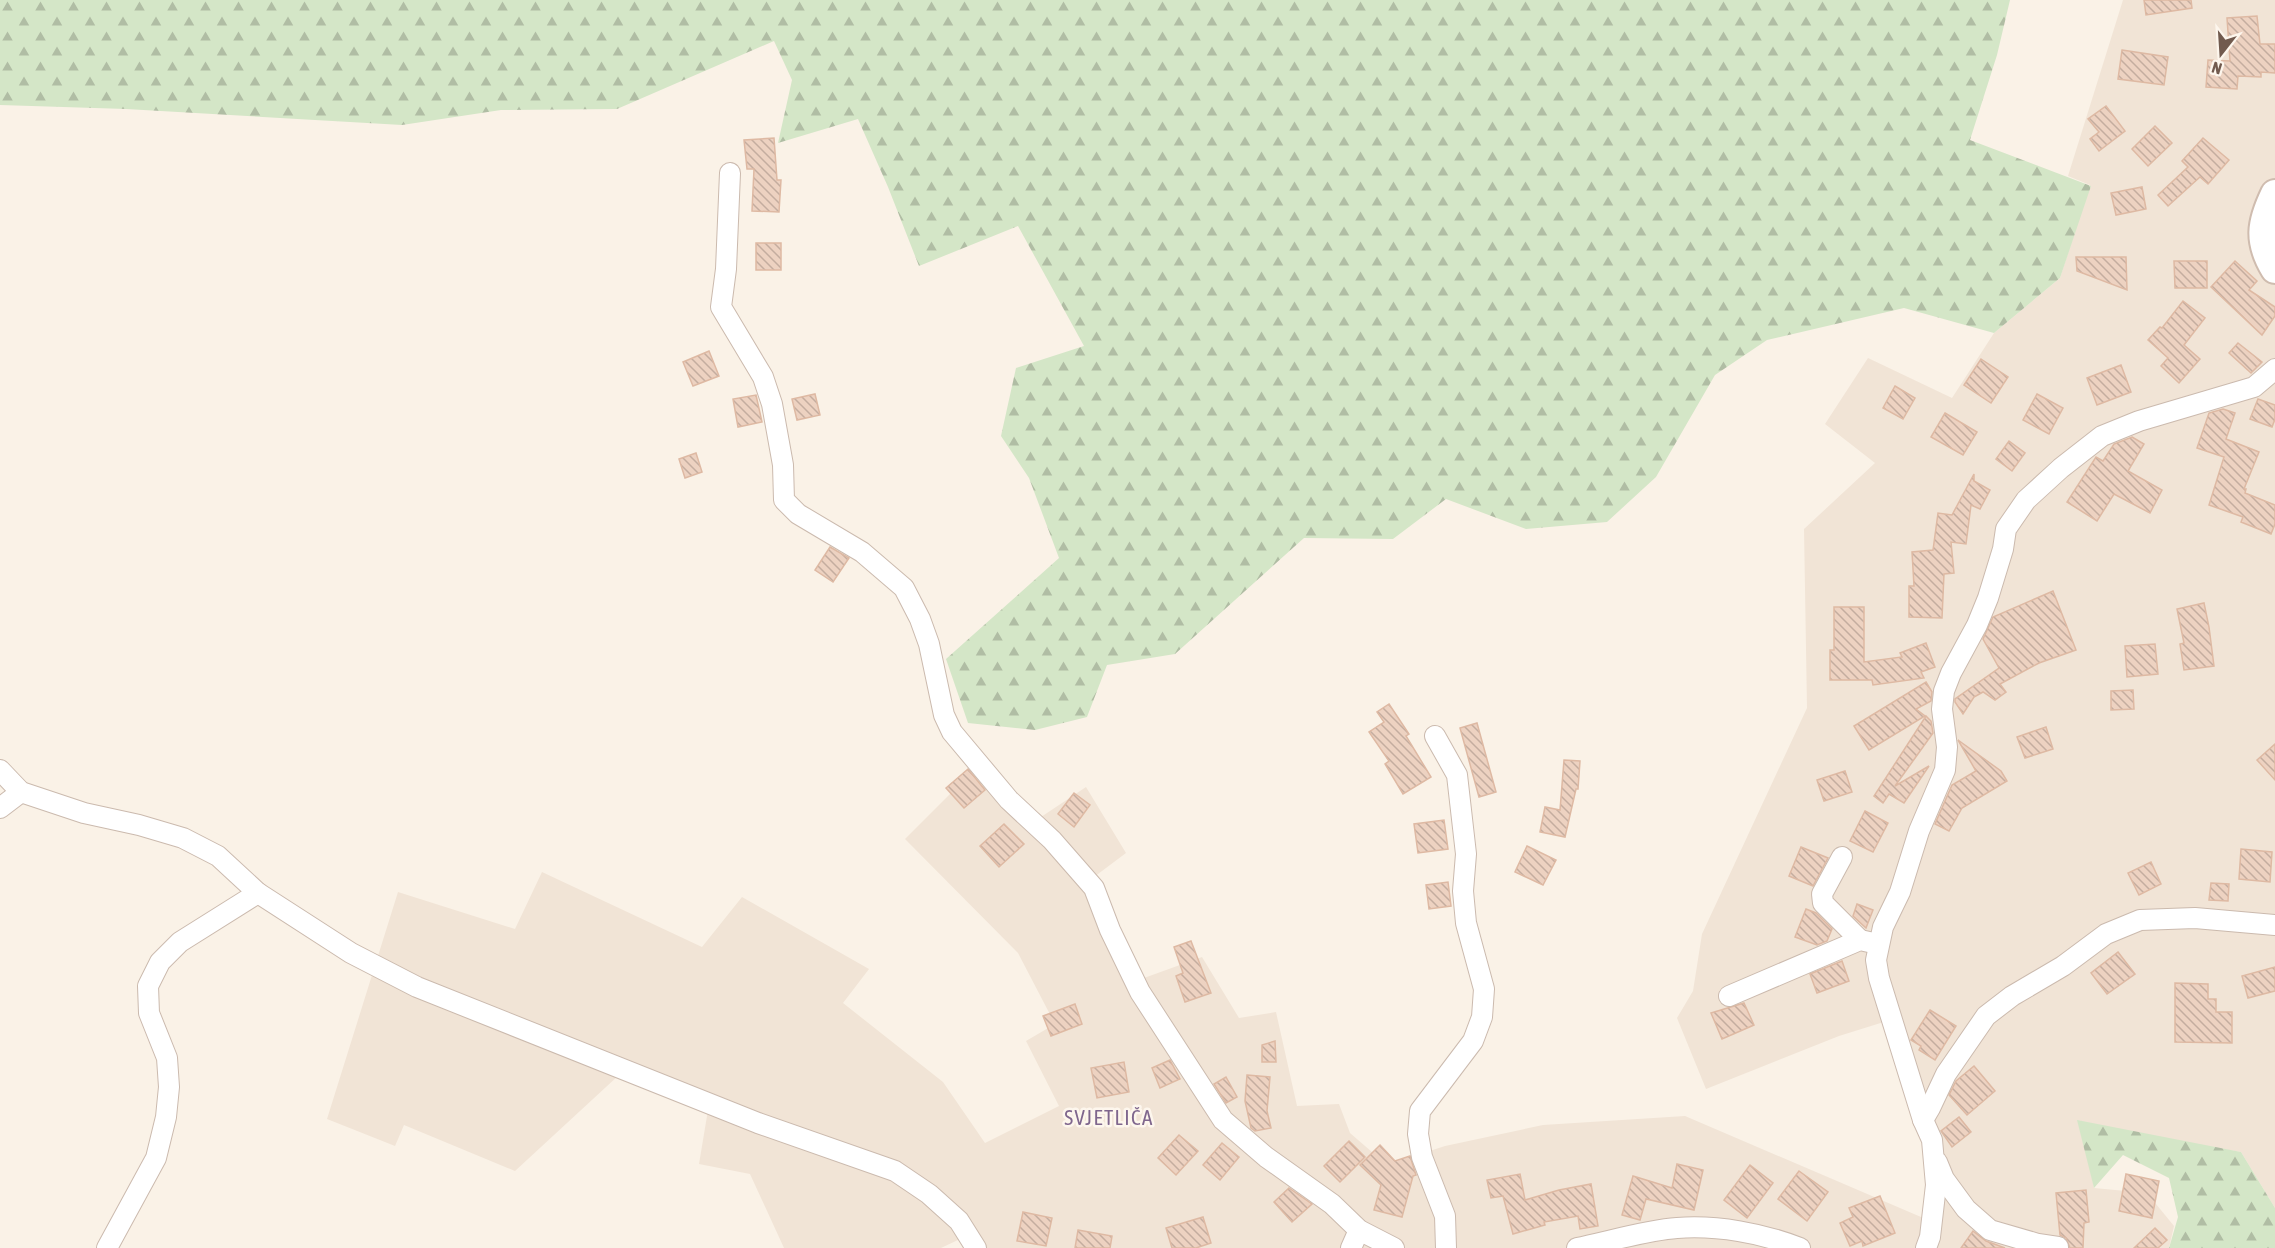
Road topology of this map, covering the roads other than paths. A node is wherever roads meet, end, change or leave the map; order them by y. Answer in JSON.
{"nodes":[{"id":1,"x":730,"y":173,"type":"dead end"},
{"id":2,"x":2275,"y":194,"type":"edge"},
{"id":3,"x":2275,"y":269,"type":"edge"},
{"id":4,"x":2275,"y":369,"type":"edge"},
{"id":5,"x":1434,"y":736,"type":"dead end"},
{"id":6,"x":0,"y":770,"type":"edge"},
{"id":7,"x":21,"y":792,"type":"junction"},
{"id":8,"x":0,"y":808,"type":"edge"},
{"id":9,"x":1842,"y":857,"type":"dead end"},
{"id":10,"x":258,"y":893,"type":"junction"},
{"id":11,"x":2275,"y":925,"type":"edge"},
{"id":12,"x":1869,"y":942,"type":"junction"},
{"id":13,"x":1729,"y":996,"type":"dead end"},
{"id":14,"x":1923,"y":1120,"type":"junction"},
{"id":15,"x":1934,"y":1158,"type":"junction"},
{"id":16,"x":1359,"y":1230,"type":"junction"},
{"id":17,"x":1791,"y":1246,"type":"edge"},
{"id":18,"x":2058,"y":1247,"type":"edge"},
{"id":19,"x":107,"y":1248,"type":"edge"},
{"id":20,"x":976,"y":1248,"type":"edge"},
{"id":21,"x":1351,"y":1248,"type":"edge"},
{"id":22,"x":1394,"y":1248,"type":"edge"},
{"id":23,"x":1446,"y":1248,"type":"edge"},
{"id":24,"x":1576,"y":1248,"type":"edge"},
{"id":25,"x":1926,"y":1248,"type":"edge"}],
"edges":[{"from":1,"to":16,"type":"street"},
{"from":2,"to":3,"type":"main road"},
{"from":4,"to":12,"type":"street"},
{"from":5,"to":23,"type":"street"},
{"from":6,"to":7,"type":"street"},
{"from":7,"to":8,"type":"street"},
{"from":7,"to":10,"type":"street"},
{"from":9,"to":12,"type":"street"},
{"from":10,"to":19,"type":"street"},
{"from":10,"to":20,"type":"street"},
{"from":11,"to":14,"type":"street"},
{"from":12,"to":13,"type":"street"},
{"from":12,"to":14,"type":"street"},
{"from":14,"to":15,"type":"street"},
{"from":15,"to":18,"type":"street"},
{"from":15,"to":25,"type":"street"},
{"from":16,"to":21,"type":"street"},
{"from":16,"to":22,"type":"street"},
{"from":17,"to":24,"type":"street"}]}
